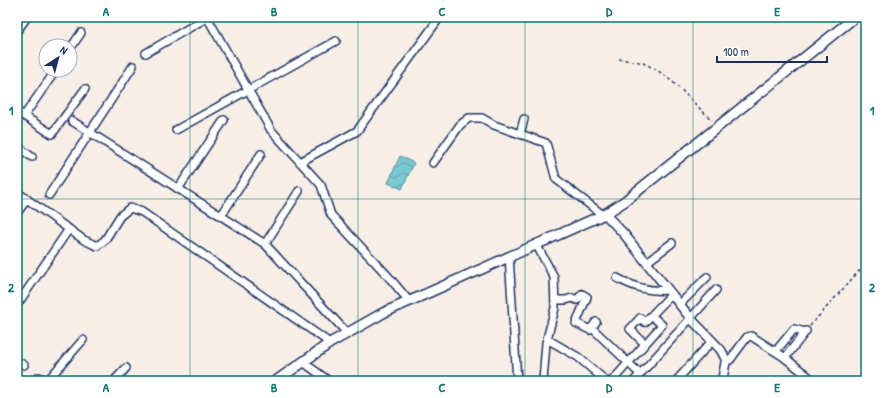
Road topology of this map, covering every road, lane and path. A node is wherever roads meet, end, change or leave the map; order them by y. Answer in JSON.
{"nodes":[{"id":1,"x":27,"y":17,"type":"edge"},
{"id":2,"x":208,"y":17,"type":"edge"},
{"id":3,"x":440,"y":17,"type":"edge"},
{"id":4,"x":855,"y":17,"type":"edge"},
{"id":5,"x":863,"y":17,"type":"edge"},
{"id":6,"x":866,"y":21,"type":"edge"},
{"id":7,"x":17,"y":31,"type":"edge"},
{"id":8,"x":81,"y":33,"type":"dead end"},
{"id":9,"x":78,"y":38,"type":"edge"},
{"id":10,"x":336,"y":41,"type":"dead end"},
{"id":11,"x":146,"y":53,"type":"dead end"},
{"id":12,"x":619,"y":59,"type":"dead end"},
{"id":13,"x":133,"y":66,"type":"dead end"},
{"id":14,"x":50,"y":78,"type":"edge"},
{"id":15,"x":85,"y":88,"type":"dead end"},
{"id":16,"x":249,"y":90,"type":"junction"},
{"id":17,"x":17,"y":111,"type":"edge"},
{"id":18,"x":24,"y":116,"type":"junction"},
{"id":19,"x":524,"y":119,"type":"dead end"},
{"id":20,"x":224,"y":120,"type":"dead end"},
{"id":21,"x":72,"y":121,"type":"dead end"},
{"id":22,"x":718,"y":126,"type":"junction"},
{"id":23,"x":176,"y":130,"type":"dead end"},
{"id":24,"x":90,"y":132,"type":"junction"},
{"id":25,"x":520,"y":134,"type":"junction"},
{"id":26,"x":17,"y":146,"type":"edge"},
{"id":27,"x":261,"y":154,"type":"dead end"},
{"id":28,"x":32,"y":157,"type":"dead end"},
{"id":29,"x":300,"y":162,"type":"junction"},
{"id":30,"x":433,"y":163,"type":"dead end"},
{"id":31,"x":178,"y":189,"type":"junction"},
{"id":32,"x":299,"y":191,"type":"dead end"},
{"id":33,"x":17,"y":192,"type":"edge"},
{"id":34,"x":49,"y":195,"type":"dead end"},
{"id":35,"x":27,"y":199,"type":"junction"},
{"id":36,"x":17,"y":213,"type":"edge"},
{"id":37,"x":604,"y":214,"type":"junction"},
{"id":38,"x":221,"y":216,"type":"junction"},
{"id":39,"x":69,"y":229,"type":"junction"},
{"id":40,"x":672,"y":243,"type":"dead end"},
{"id":41,"x":265,"y":244,"type":"junction"},
{"id":42,"x":536,"y":244,"type":"junction"},
{"id":43,"x":509,"y":256,"type":"junction"},
{"id":44,"x":646,"y":262,"type":"junction"},
{"id":45,"x":866,"y":267,"type":"edge"},
{"id":46,"x":708,"y":277,"type":"dead end"},
{"id":47,"x":617,"y":278,"type":"dead end"},
{"id":48,"x":716,"y":290,"type":"dead end"},
{"id":49,"x":670,"y":292,"type":"junction"},
{"id":50,"x":555,"y":300,"type":"junction"},
{"id":51,"x":409,"y":301,"type":"junction"},
{"id":52,"x":680,"y":304,"type":"junction"},
{"id":53,"x":17,"y":305,"type":"edge"},
{"id":54,"x":652,"y":316,"type":"junction"},
{"id":55,"x":691,"y":319,"type":"junction"},
{"id":56,"x":596,"y":322,"type":"dead end"},
{"id":57,"x":592,"y":328,"type":"junction"},
{"id":58,"x":806,"y":332,"type":"junction"},
{"id":59,"x":347,"y":334,"type":"junction"},
{"id":60,"x":547,"y":339,"type":"junction"},
{"id":61,"x":83,"y":340,"type":"dead end"},
{"id":62,"x":712,"y":341,"type":"junction"},
{"id":63,"x":330,"y":343,"type":"junction"},
{"id":64,"x":646,"y":344,"type":"junction"},
{"id":65,"x":776,"y":351,"type":"junction"},
{"id":66,"x":785,"y":358,"type":"junction"},
{"id":67,"x":726,"y":360,"type":"junction"},
{"id":68,"x":17,"y":361,"type":"edge"},
{"id":69,"x":303,"y":362,"type":"junction"},
{"id":70,"x":629,"y":363,"type":"junction"},
{"id":71,"x":24,"y":365,"type":"dead end"},
{"id":72,"x":126,"y":368,"type":"dead end"},
{"id":73,"x":640,"y":374,"type":"junction"},
{"id":74,"x":34,"y":381,"type":"edge"},
{"id":75,"x":47,"y":381,"type":"edge"},
{"id":76,"x":114,"y":381,"type":"edge"},
{"id":77,"x":276,"y":381,"type":"edge"},
{"id":78,"x":329,"y":381,"type":"edge"},
{"id":79,"x":517,"y":381,"type":"edge"},
{"id":80,"x":543,"y":381,"type":"edge"},
{"id":81,"x":606,"y":381,"type":"edge"},
{"id":82,"x":612,"y":381,"type":"edge"},
{"id":83,"x":634,"y":381,"type":"edge"},
{"id":84,"x":676,"y":381,"type":"edge"},
{"id":85,"x":722,"y":381,"type":"edge"},
{"id":86,"x":814,"y":381,"type":"edge"}],
"edges":[{"from":1,"to":7,"type":"street"},
{"from":2,"to":11,"type":"street"},
{"from":2,"to":16,"type":"street"},
{"from":3,"to":29,"type":"street"},
{"from":4,"to":22,"type":"main road"},
{"from":5,"to":6,"type":"path"},
{"from":8,"to":9,"type":"street"},
{"from":10,"to":16,"type":"street"},
{"from":12,"to":22,"type":"path"},
{"from":13,"to":24,"type":"street"},
{"from":14,"to":18,"type":"street"},
{"from":15,"to":18,"type":"street"},
{"from":16,"to":23,"type":"street"},
{"from":16,"to":29,"type":"street"},
{"from":17,"to":18,"type":"street"},
{"from":19,"to":25,"type":"street"},
{"from":20,"to":31,"type":"street"},
{"from":21,"to":24,"type":"street"},
{"from":22,"to":37,"type":"main road"},
{"from":24,"to":31,"type":"street"},
{"from":24,"to":34,"type":"street"},
{"from":25,"to":30,"type":"street"},
{"from":25,"to":37,"type":"street"},
{"from":26,"to":28,"type":"street"},
{"from":27,"to":38,"type":"street"},
{"from":29,"to":51,"type":"street"},
{"from":31,"to":38,"type":"street"},
{"from":32,"to":41,"type":"street"},
{"from":33,"to":35,"type":"street"},
{"from":35,"to":36,"type":"street"},
{"from":35,"to":39,"type":"street"},
{"from":37,"to":42,"type":"main road"},
{"from":37,"to":44,"type":"street"},
{"from":38,"to":41,"type":"street"},
{"from":39,"to":53,"type":"street"},
{"from":39,"to":63,"type":"street"},
{"from":40,"to":44,"type":"street"},
{"from":41,"to":59,"type":"street"},
{"from":42,"to":43,"type":"main road"},
{"from":42,"to":50,"type":"street"},
{"from":43,"to":51,"type":"main road"},
{"from":43,"to":79,"type":"street"},
{"from":44,"to":49,"type":"street"},
{"from":45,"to":58,"type":"path"},
{"from":46,"to":52,"type":"street"},
{"from":47,"to":49,"type":"street"},
{"from":48,"to":55,"type":"street"},
{"from":49,"to":52,"type":"street"},
{"from":49,"to":54,"type":"street"},
{"from":50,"to":57,"type":"street"},
{"from":50,"to":60,"type":"street"},
{"from":51,"to":59,"type":"main road"},
{"from":52,"to":55,"type":"street"},
{"from":54,"to":64,"type":"street"},
{"from":54,"to":64,"type":"street"},
{"from":55,"to":62,"type":"street"},
{"from":55,"to":73,"type":"street"},
{"from":56,"to":57,"type":"street"},
{"from":57,"to":70,"type":"street"},
{"from":58,"to":65,"type":"street"},
{"from":58,"to":66,"type":"street"},
{"from":59,"to":63,"type":"main road"},
{"from":60,"to":80,"type":"street"},
{"from":60,"to":81,"type":"street"},
{"from":61,"to":75,"type":"street"},
{"from":62,"to":67,"type":"street"},
{"from":62,"to":84,"type":"street"},
{"from":63,"to":69,"type":"main road"},
{"from":64,"to":70,"type":"street"},
{"from":65,"to":66,"type":"street"},
{"from":65,"to":67,"type":"street"},
{"from":66,"to":86,"type":"street"},
{"from":67,"to":85,"type":"street"},
{"from":68,"to":71,"type":"street"},
{"from":69,"to":77,"type":"main road"},
{"from":69,"to":78,"type":"street"},
{"from":70,"to":73,"type":"street"},
{"from":70,"to":82,"type":"street"},
{"from":72,"to":76,"type":"street"},
{"from":73,"to":83,"type":"street"},
{"from":74,"to":75,"type":"street"}]}
